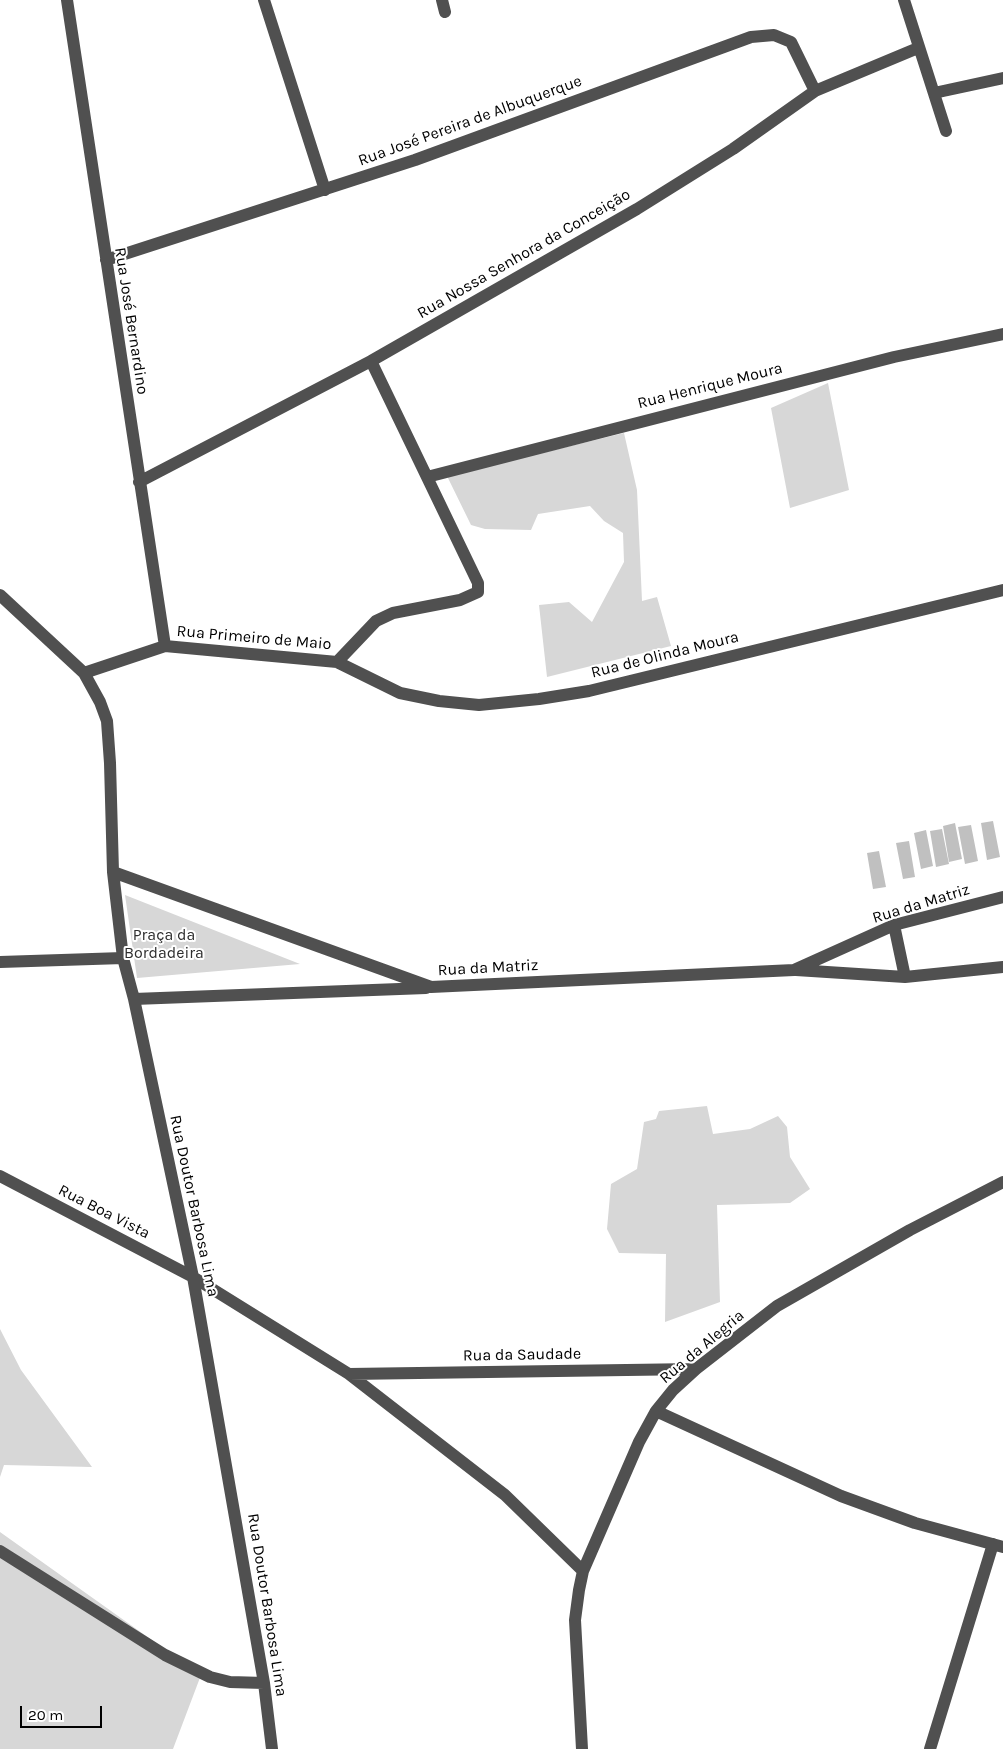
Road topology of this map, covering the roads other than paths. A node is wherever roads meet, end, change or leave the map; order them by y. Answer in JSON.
{"nodes":[{"id":1,"x":67,"y":0,"type":"edge"},
{"id":2,"x":264,"y":0,"type":"edge"},
{"id":3,"x":904,"y":0,"type":"edge"},
{"id":4,"x":918,"y":48,"type":"junction"},
{"id":5,"x":1003,"y":78,"type":"edge"},
{"id":6,"x":815,"y":91,"type":"junction"},
{"id":7,"x":934,"y":93,"type":"junction"},
{"id":8,"x":946,"y":131,"type":"dead end"},
{"id":9,"x":326,"y":190,"type":"junction"},
{"id":10,"x":106,"y":260,"type":"junction"},
{"id":11,"x":1003,"y":334,"type":"edge"},
{"id":12,"x":371,"y":360,"type":"junction"},
{"id":13,"x":427,"y":476,"type":"junction"},
{"id":14,"x":139,"y":482,"type":"junction"},
{"id":15,"x":1003,"y":590,"type":"edge"},
{"id":16,"x":0,"y":595,"type":"edge"},
{"id":17,"x":165,"y":646,"type":"junction"},
{"id":18,"x":337,"y":662,"type":"junction"},
{"id":19,"x":84,"y":673,"type":"junction"},
{"id":20,"x":113,"y":872,"type":"junction"},
{"id":21,"x":1003,"y":897,"type":"edge"},
{"id":22,"x":894,"y":925,"type":"junction"},
{"id":23,"x":123,"y":958,"type":"junction"},
{"id":24,"x":0,"y":962,"type":"edge"},
{"id":25,"x":1003,"y":968,"type":"edge"},
{"id":26,"x":794,"y":970,"type":"junction"},
{"id":27,"x":905,"y":977,"type":"junction"},
{"id":28,"x":431,"y":987,"type":"junction"},
{"id":29,"x":134,"y":999,"type":"junction"},
{"id":30,"x":0,"y":1176,"type":"edge"},
{"id":31,"x":1003,"y":1182,"type":"edge"},
{"id":32,"x":193,"y":1277,"type":"junction"},
{"id":33,"x":696,"y":1369,"type":"junction"},
{"id":34,"x":349,"y":1374,"type":"junction"},
{"id":35,"x":656,"y":1411,"type":"junction"},
{"id":36,"x":998,"y":1545,"type":"edge"},
{"id":37,"x":0,"y":1552,"type":"edge"},
{"id":38,"x":584,"y":1571,"type":"junction"},
{"id":39,"x":264,"y":1683,"type":"junction"},
{"id":40,"x":272,"y":1749,"type":"edge"},
{"id":41,"x":582,"y":1749,"type":"edge"},
{"id":42,"x":930,"y":1749,"type":"edge"}],
"edges":[{"from":1,"to":10,"type":"street","name":"Rua José Bernardino"},
{"from":2,"to":9,"type":"street"},
{"from":3,"to":4,"type":"street"},
{"from":4,"to":6,"type":"street","name":"Rua Nossa Senhora da Conceição"},
{"from":4,"to":7,"type":"street"},
{"from":5,"to":7,"type":"street"},
{"from":6,"to":9,"type":"street","name":"Rua José Pereira de Albuquerque"},
{"from":6,"to":12,"type":"street","name":"Rua Nossa Senhora da Conceição"},
{"from":7,"to":8,"type":"street"},
{"from":9,"to":10,"type":"street","name":"Rua José Pereira de Albuquerque"},
{"from":10,"to":14,"type":"street","name":"Rua José Bernardino"},
{"from":11,"to":13,"type":"street","name":"Rua Henrique Moura"},
{"from":12,"to":13,"type":"street"},
{"from":12,"to":14,"type":"street","name":"Rua Nossa Senhora da Conceição"},
{"from":13,"to":18,"type":"street","name":"Rua Primeiro de Maio"},
{"from":14,"to":17,"type":"street","name":"Rua José Bernardino"},
{"from":15,"to":18,"type":"street","name":"Rua de Olinda Moura"},
{"from":16,"to":19,"type":"street"},
{"from":17,"to":18,"type":"street","name":"Rua Primeiro de Maio"},
{"from":17,"to":19,"type":"street","name":"Rua Primeiro de Maio"},
{"from":19,"to":20,"type":"street","name":"Rua Doutor Barbosa Lima"},
{"from":20,"to":23,"type":"street","name":"Rua Doutor Barbosa Lima"},
{"from":20,"to":28,"type":"street","name":"Rua da Matriz"},
{"from":21,"to":22,"type":"street","name":"Rua da Matriz"},
{"from":22,"to":26,"type":"street","name":"Rua da Matriz"},
{"from":22,"to":27,"type":"street"},
{"from":23,"to":24,"type":"street"},
{"from":23,"to":29,"type":"street","name":"Rua Doutor Barbosa Lima"},
{"from":25,"to":27,"type":"street","name":"Rua da Matriz"},
{"from":26,"to":27,"type":"street","name":"Rua da Matriz"},
{"from":26,"to":28,"type":"street","name":"Rua da Matriz"},
{"from":28,"to":29,"type":"street"},
{"from":29,"to":32,"type":"street","name":"Rua Doutor Barbosa Lima"},
{"from":30,"to":32,"type":"street","name":"Rua Boa Vista"},
{"from":31,"to":33,"type":"street","name":"Rua da Alegria"},
{"from":32,"to":34,"type":"street"},
{"from":32,"to":39,"type":"street","name":"Rua Doutor Barbosa Lima"},
{"from":33,"to":34,"type":"street","name":"Rua da Saudade"},
{"from":33,"to":35,"type":"street","name":"Rua da Alegria"},
{"from":34,"to":38,"type":"street"},
{"from":35,"to":36,"type":"street"},
{"from":35,"to":38,"type":"street","name":"Rua da Alegria"},
{"from":36,"to":42,"type":"street"},
{"from":37,"to":39,"type":"street"},
{"from":38,"to":41,"type":"street","name":"Rua da Alegria"},
{"from":39,"to":40,"type":"street","name":"Rua Doutor Barbosa Lima"}]}
